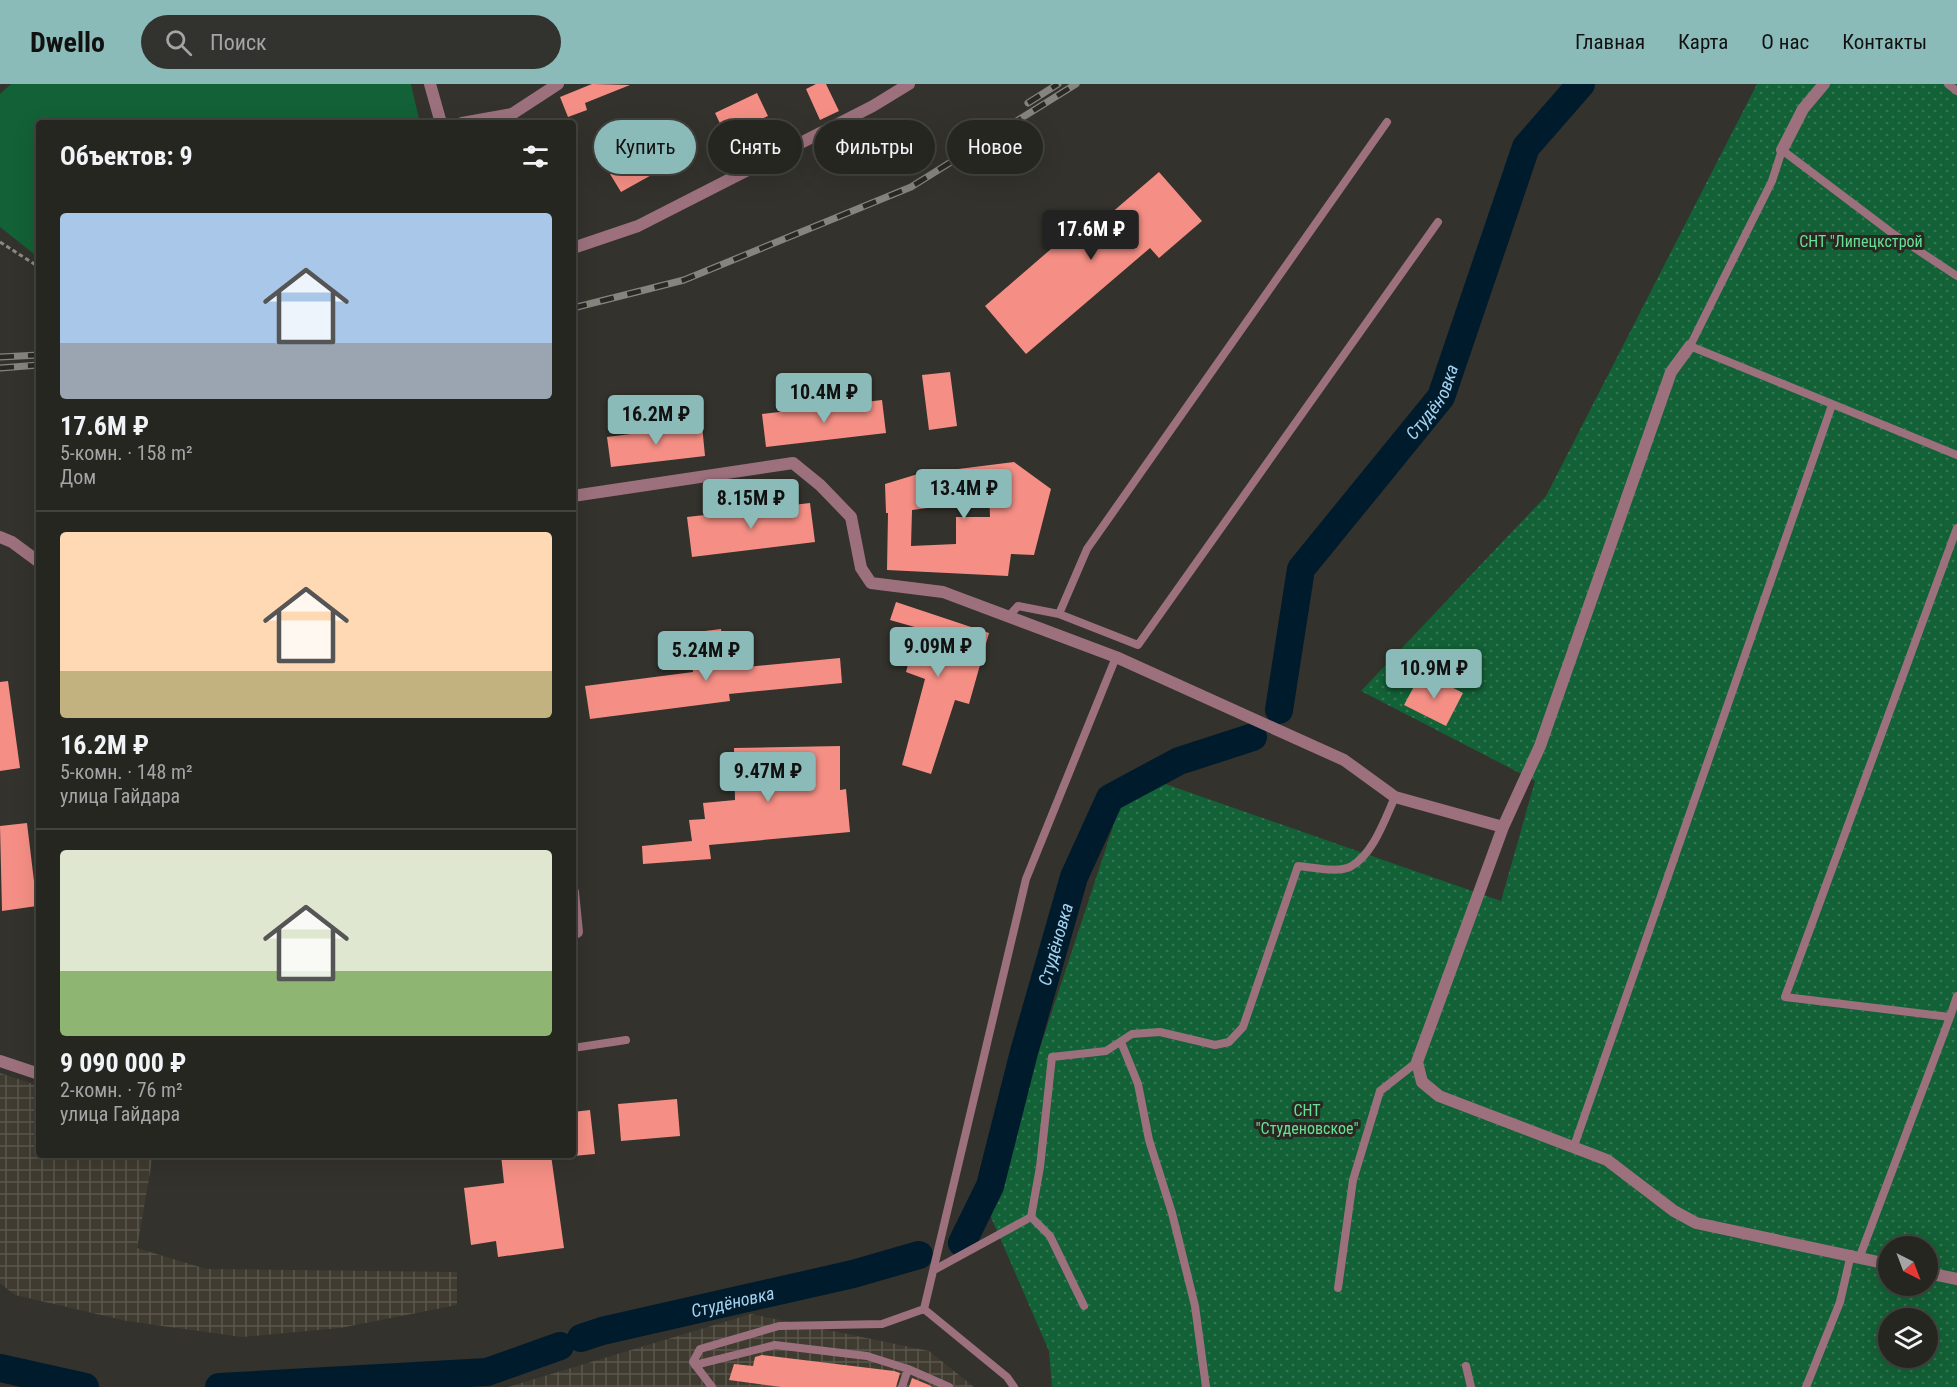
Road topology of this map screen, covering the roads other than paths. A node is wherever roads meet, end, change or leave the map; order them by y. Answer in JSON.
{"nodes":[{"id":1,"x":430,"y":84,"type":"edge"},
{"id":2,"x":558,"y":84,"type":"edge"},
{"id":3,"x":909,"y":84,"type":"edge"},
{"id":4,"x":1824,"y":84,"type":"edge"},
{"id":5,"x":1948,"y":84,"type":"edge"},
{"id":6,"x":1957,"y":91,"type":"edge"},
{"id":7,"x":440,"y":120,"type":"edge"},
{"id":8,"x":479,"y":120,"type":"edge"},
{"id":9,"x":1387,"y":122,"type":"dead end"},
{"id":10,"x":1782,"y":150,"type":"junction"},
{"id":11,"x":1438,"y":222,"type":"dead end"},
{"id":12,"x":576,"y":247,"type":"edge"},
{"id":13,"x":1957,"y":276,"type":"edge"},
{"id":14,"x":1690,"y":346,"type":"junction"},
{"id":15,"x":1832,"y":405,"type":"junction"},
{"id":16,"x":1957,"y":455,"type":"edge"},
{"id":17,"x":576,"y":495,"type":"edge"},
{"id":18,"x":1957,"y":528,"type":"edge"},
{"id":19,"x":0,"y":537,"type":"edge"},
{"id":20,"x":36,"y":560,"type":"edge"},
{"id":21,"x":1059,"y":614,"type":"junction"},
{"id":22,"x":1008,"y":617,"type":"junction"},
{"id":23,"x":1116,"y":657,"type":"junction"},
{"id":24,"x":1395,"y":797,"type":"junction"},
{"id":25,"x":1503,"y":827,"type":"junction"},
{"id":26,"x":576,"y":922,"type":"edge"},
{"id":27,"x":577,"y":932,"type":"dead end"},
{"id":28,"x":1957,"y":996,"type":"edge"},
{"id":29,"x":1950,"y":1017,"type":"junction"},
{"id":30,"x":626,"y":1040,"type":"dead end"},
{"id":31,"x":1121,"y":1042,"type":"junction"},
{"id":32,"x":576,"y":1048,"type":"edge"},
{"id":33,"x":0,"y":1061,"type":"edge"},
{"id":34,"x":1417,"y":1062,"type":"junction"},
{"id":35,"x":36,"y":1073,"type":"edge"},
{"id":36,"x":1574,"y":1146,"type":"junction"},
{"id":37,"x":1031,"y":1217,"type":"junction"},
{"id":38,"x":1855,"y":1255,"type":"junction"},
{"id":39,"x":1878,"y":1261,"type":"edge"},
{"id":40,"x":934,"y":1270,"type":"junction"},
{"id":41,"x":1938,"y":1276,"type":"edge"},
{"id":42,"x":1957,"y":1279,"type":"edge"},
{"id":43,"x":1338,"y":1288,"type":"dead end"},
{"id":44,"x":1084,"y":1306,"type":"dead end"},
{"id":45,"x":924,"y":1309,"type":"junction"},
{"id":46,"x":696,"y":1365,"type":"junction"},
{"id":47,"x":1466,"y":1366,"type":"dead end"},
{"id":48,"x":908,"y":1369,"type":"junction"},
{"id":49,"x":707,"y":1385,"type":"edge"},
{"id":50,"x":902,"y":1387,"type":"edge"},
{"id":51,"x":949,"y":1387,"type":"edge"},
{"id":52,"x":1014,"y":1387,"type":"edge"},
{"id":53,"x":1206,"y":1387,"type":"edge"},
{"id":54,"x":1471,"y":1387,"type":"edge"},
{"id":55,"x":1806,"y":1387,"type":"edge"}],
"edges":[{"from":1,"to":7,"type":"street"},
{"from":2,"to":8,"type":"street"},
{"from":3,"to":12,"type":"street"},
{"from":4,"to":10,"type":"street"},
{"from":5,"to":6,"type":"lane"},
{"from":9,"to":21,"type":"lane"},
{"from":10,"to":13,"type":"lane"},
{"from":10,"to":14,"type":"lane"},
{"from":11,"to":21,"type":"lane"},
{"from":14,"to":15,"type":"lane"},
{"from":14,"to":25,"type":"street"},
{"from":15,"to":16,"type":"lane"},
{"from":15,"to":36,"type":"lane"},
{"from":17,"to":22,"type":"street"},
{"from":18,"to":29,"type":"lane"},
{"from":19,"to":20,"type":"street"},
{"from":21,"to":22,"type":"lane"},
{"from":22,"to":23,"type":"street"},
{"from":23,"to":24,"type":"street"},
{"from":23,"to":40,"type":"lane"},
{"from":24,"to":25,"type":"street"},
{"from":24,"to":31,"type":"lane"},
{"from":25,"to":34,"type":"street"},
{"from":26,"to":27,"type":"street"},
{"from":28,"to":29,"type":"lane"},
{"from":29,"to":38,"type":"lane"},
{"from":30,"to":32,"type":"lane"},
{"from":31,"to":37,"type":"lane"},
{"from":31,"to":53,"type":"lane"},
{"from":33,"to":35,"type":"street"},
{"from":34,"to":36,"type":"street"},
{"from":34,"to":43,"type":"lane"},
{"from":36,"to":38,"type":"street"},
{"from":37,"to":40,"type":"lane"},
{"from":37,"to":44,"type":"lane"},
{"from":38,"to":39,"type":"street"},
{"from":38,"to":55,"type":"lane"},
{"from":40,"to":45,"type":"lane"},
{"from":41,"to":42,"type":"street"},
{"from":45,"to":46,"type":"lane"},
{"from":45,"to":52,"type":"lane"},
{"from":46,"to":48,"type":"lane"},
{"from":46,"to":49,"type":"lane"},
{"from":47,"to":54,"type":"lane"},
{"from":48,"to":50,"type":"lane"},
{"from":48,"to":51,"type":"lane"}]}
